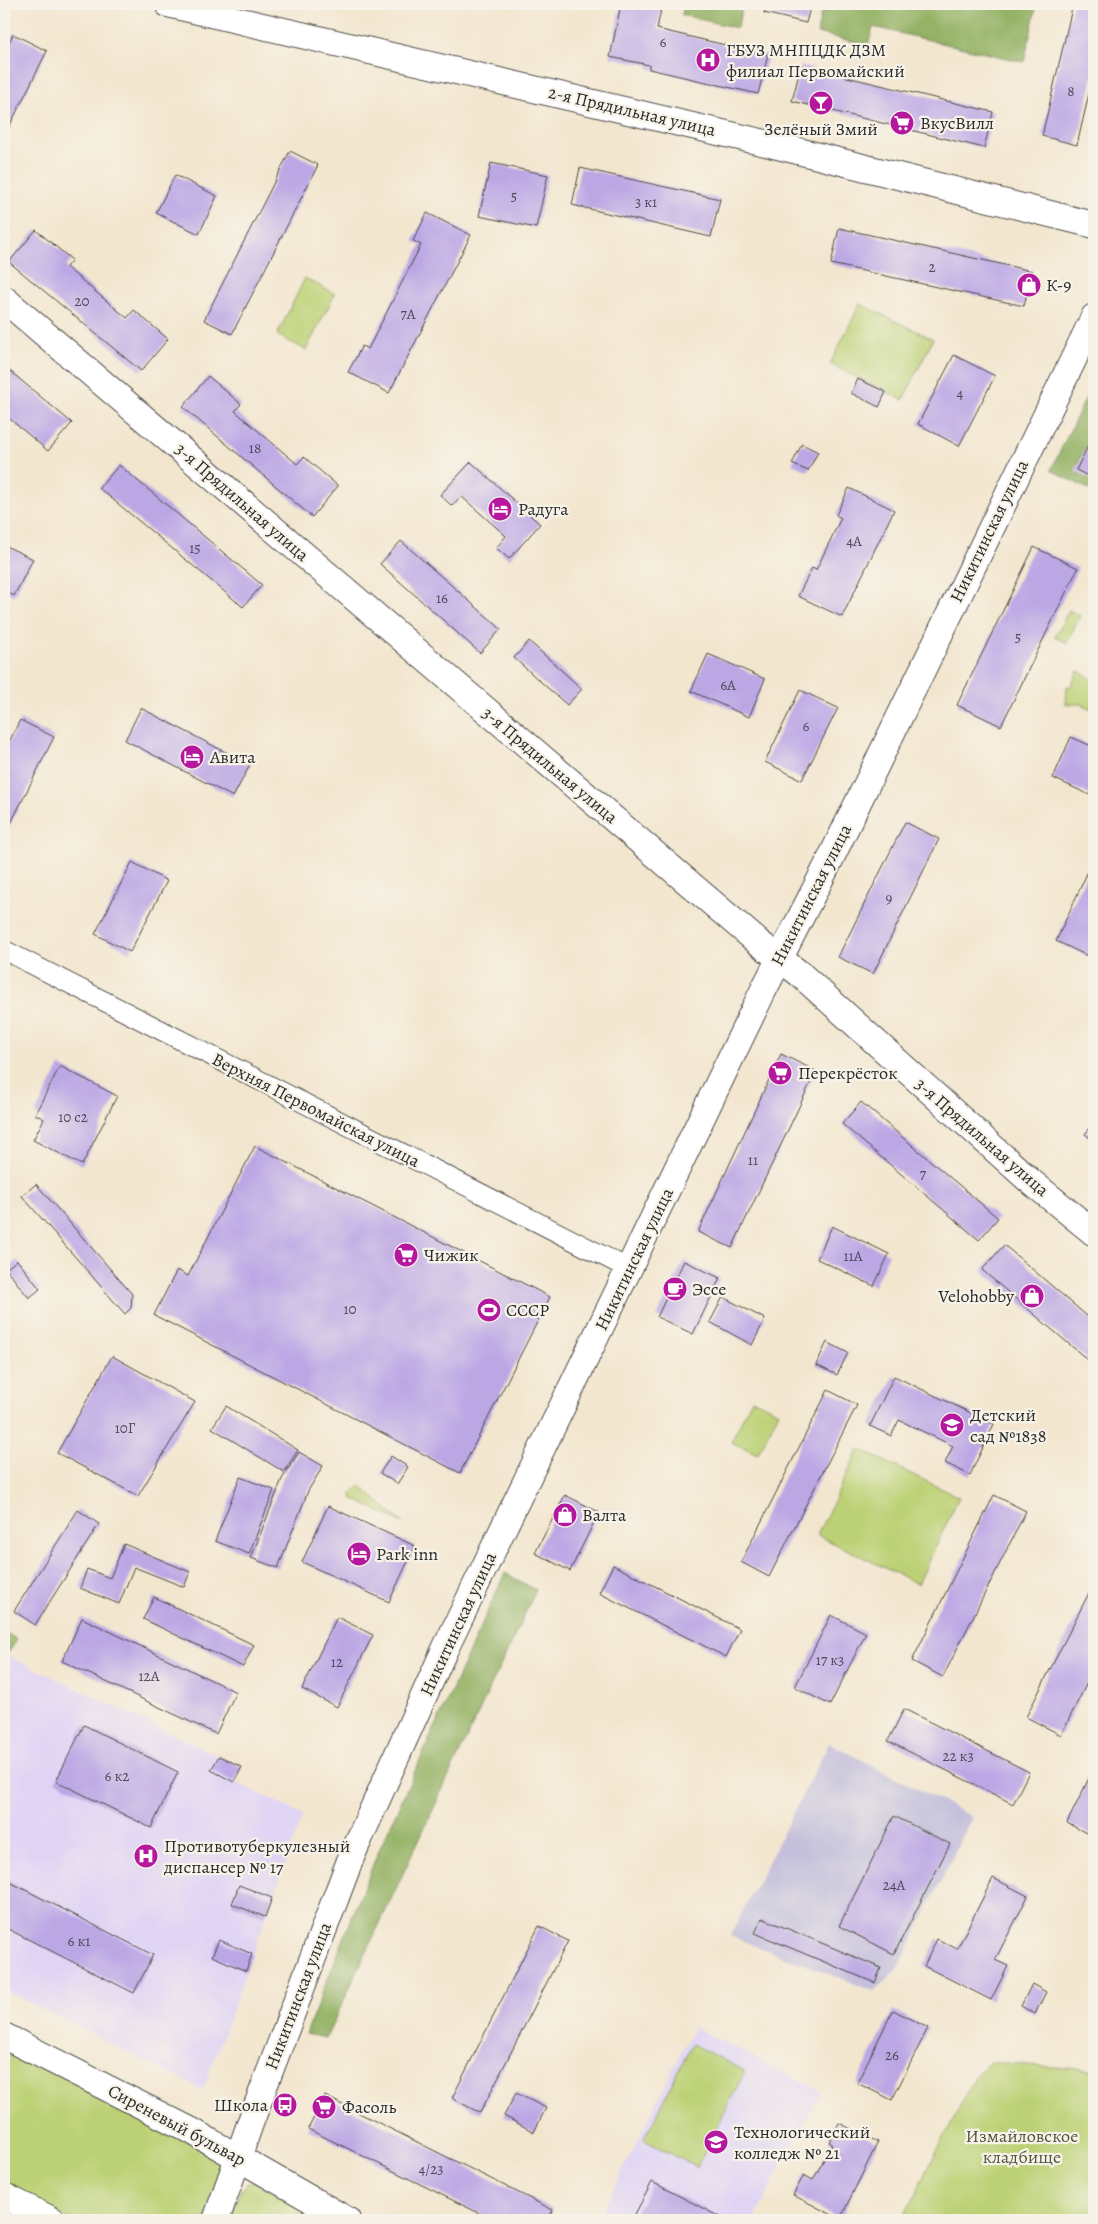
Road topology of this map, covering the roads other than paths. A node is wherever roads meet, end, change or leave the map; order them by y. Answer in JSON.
{"nodes":[{"id":1,"x":168,"y":4,"type":"edge"},
{"id":2,"x":1094,"y":225,"type":"edge"},
{"id":3,"x":4,"y":299,"type":"edge"},
{"id":4,"x":1094,"y":317,"type":"edge"},
{"id":5,"x":4,"y":950,"type":"edge"},
{"id":6,"x":779,"y":959,"type":"junction"},
{"id":7,"x":1094,"y":1233,"type":"edge"},
{"id":8,"x":628,"y":1269,"type":"junction"},
{"id":9,"x":4,"y":2036,"type":"edge"},
{"id":10,"x":239,"y":2157,"type":"junction"},
{"id":11,"x":4,"y":2196,"type":"edge"},
{"id":12,"x":52,"y":2220,"type":"edge"},
{"id":13,"x":216,"y":2220,"type":"edge"},
{"id":14,"x":347,"y":2220,"type":"edge"}],
"edges":[{"from":1,"to":2,"type":"street","name":"2-я Прядильная улица"},
{"from":3,"to":6,"type":"street","name":"3-я Прядильная улица"},
{"from":4,"to":6,"type":"street","name":"Никитинская улица"},
{"from":5,"to":8,"type":"street","name":"Верхняя Первомайская улица"},
{"from":6,"to":7,"type":"street","name":"3-я Прядильная улица"},
{"from":6,"to":8,"type":"street","name":"Никитинская улица"},
{"from":8,"to":10,"type":"street","name":"Никитинская улица"},
{"from":9,"to":10,"type":"street","name":"Сиреневый бульвар"},
{"from":10,"to":13,"type":"street","name":"Никитинская улица"},
{"from":10,"to":14,"type":"street","name":"Сиреневый бульвар"},
{"from":11,"to":12,"type":"street"}]}
